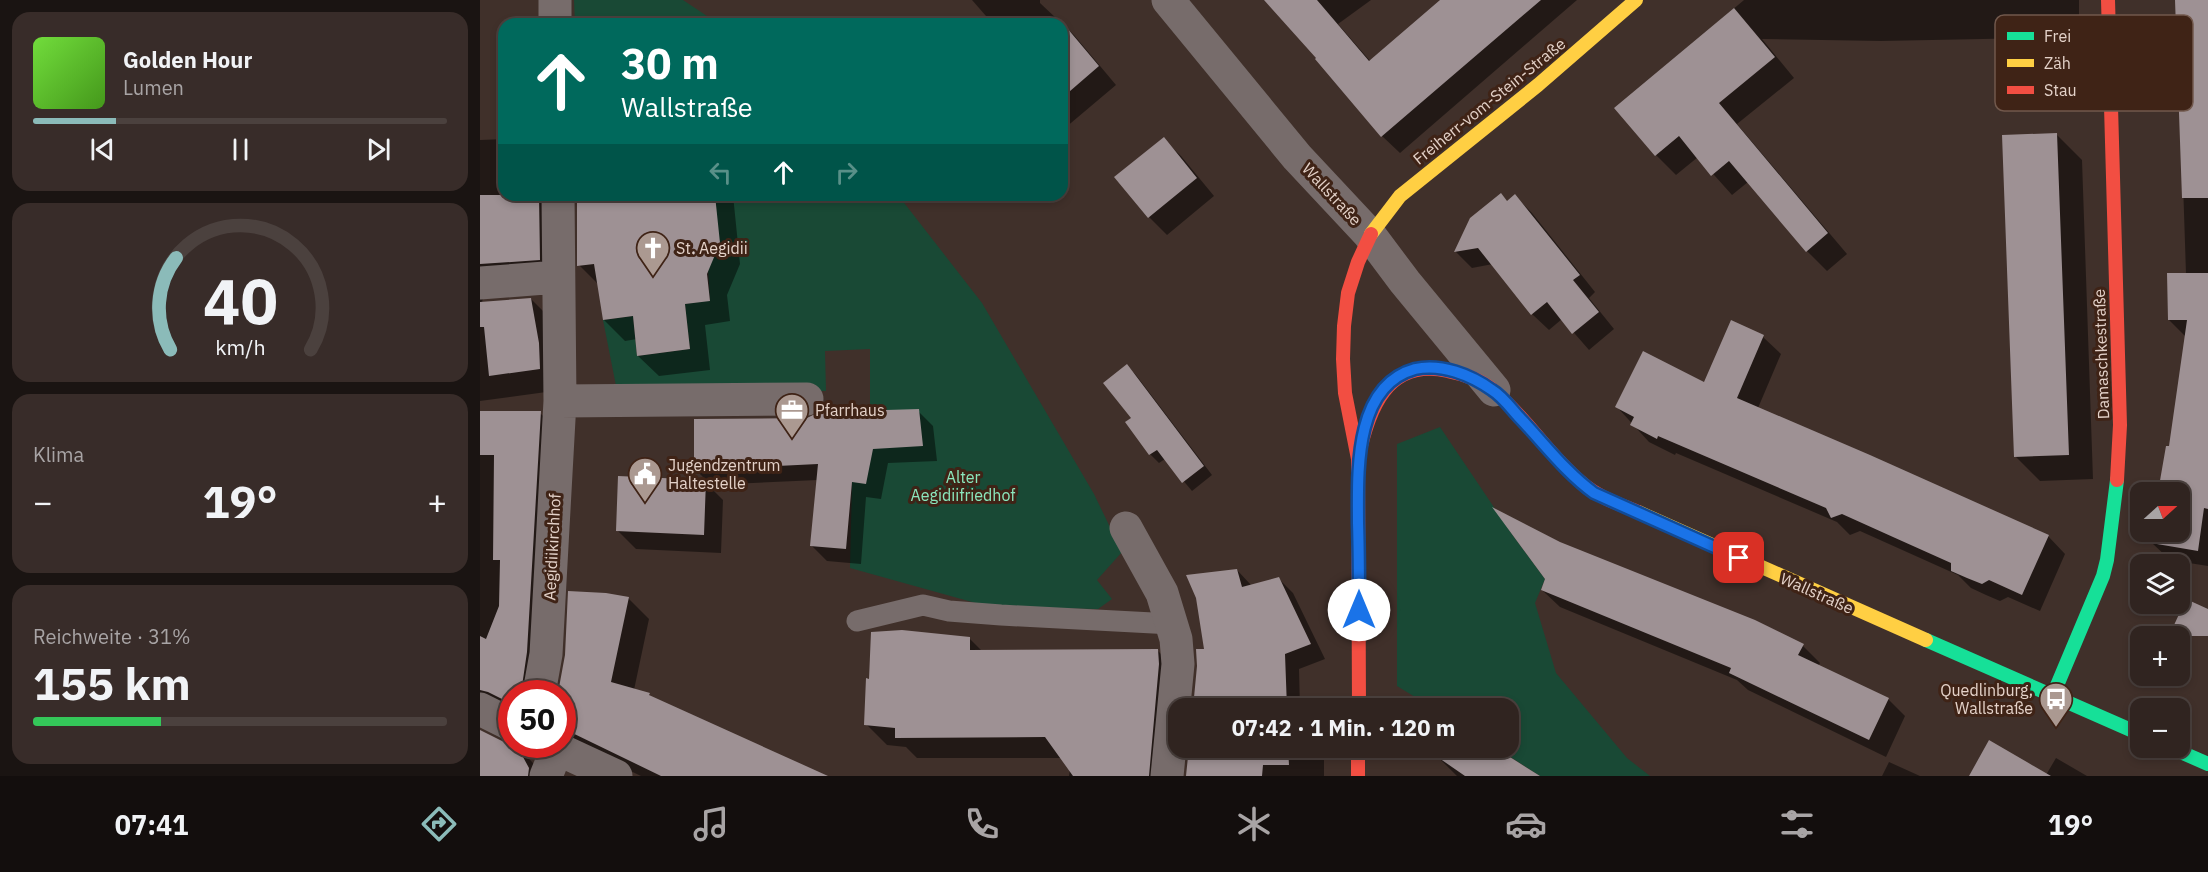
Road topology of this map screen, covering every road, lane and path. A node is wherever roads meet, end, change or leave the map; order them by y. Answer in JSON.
{"nodes":[{"id":1,"x":555,"y":0,"type":"edge"},
{"id":2,"x":1168,"y":0,"type":"edge"},
{"id":3,"x":1636,"y":0,"type":"edge"},
{"id":4,"x":2108,"y":0,"type":"edge"},
{"id":5,"x":2108,"y":15,"type":"edge"},
{"id":6,"x":555,"y":18,"type":"edge"},
{"id":7,"x":2111,"y":111,"type":"edge"},
{"id":8,"x":558,"y":201,"type":"edge"},
{"id":9,"x":1370,"y":234,"type":"junction"},
{"id":10,"x":558,"y":277,"type":"junction"},
{"id":11,"x":480,"y":284,"type":"edge"},
{"id":12,"x":1494,"y":390,"type":"junction"},
{"id":13,"x":807,"y":399,"type":"dead end"},
{"id":14,"x":560,"y":400,"type":"junction"},
{"id":15,"x":1358,"y":459,"type":"junction"},
{"id":16,"x":1126,"y":528,"type":"dead end"},
{"id":17,"x":857,"y":621,"type":"dead end"},
{"id":18,"x":1172,"y":624,"type":"junction"},
{"id":19,"x":541,"y":680,"type":"edge"},
{"id":20,"x":2053,"y":695,"type":"junction"},
{"id":21,"x":1359,"y":698,"type":"edge"},
{"id":22,"x":480,"y":709,"type":"edge"},
{"id":23,"x":498,"y":718,"type":"edge"},
{"id":24,"x":2130,"y":730,"type":"edge"},
{"id":25,"x":2190,"y":756,"type":"edge"},
{"id":26,"x":557,"y":758,"type":"edge"},
{"id":27,"x":1358,"y":758,"type":"edge"},
{"id":28,"x":2208,"y":764,"type":"edge"},
{"id":29,"x":616,"y":776,"type":"edge"},
{"id":30,"x":1167,"y":776,"type":"edge"},
{"id":31,"x":1358,"y":776,"type":"edge"}],
"edges":[{"from":1,"to":6,"type":"street"},
{"from":2,"to":9,"type":"street","name":"Wallstraße"},
{"from":3,"to":9,"type":"main road","name":"Freiherr-vom-Stein-Straße"},
{"from":4,"to":5,"type":"main road","name":"Damaschkestraße"},
{"from":7,"to":20,"type":"main road","name":"Damaschkestraße"},
{"from":8,"to":10,"type":"street","name":"Aegidiikirchhof"},
{"from":9,"to":12,"type":"street","name":"Wallstraße"},
{"from":9,"to":15,"type":"main road","name":"Freiherr-vom-Stein-Straße"},
{"from":10,"to":11,"type":"street"},
{"from":10,"to":14,"type":"street","name":"Aegidiikirchhof"},
{"from":12,"to":15,"type":"main road","name":"Wallstraße"},
{"from":12,"to":20,"type":"main road","name":"Wallstraße"},
{"from":13,"to":14,"type":"street"},
{"from":14,"to":19,"type":"street","name":"Aegidiikirchhof"},
{"from":15,"to":21,"type":"main road"},
{"from":16,"to":18,"type":"street"},
{"from":17,"to":18,"type":"lane"},
{"from":18,"to":30,"type":"street"},
{"from":20,"to":24,"type":"main road","name":"Wallstraße"},
{"from":22,"to":23,"type":"street"},
{"from":25,"to":28,"type":"main road"},
{"from":26,"to":29,"type":"street"},
{"from":27,"to":31,"type":"main road"}]}
